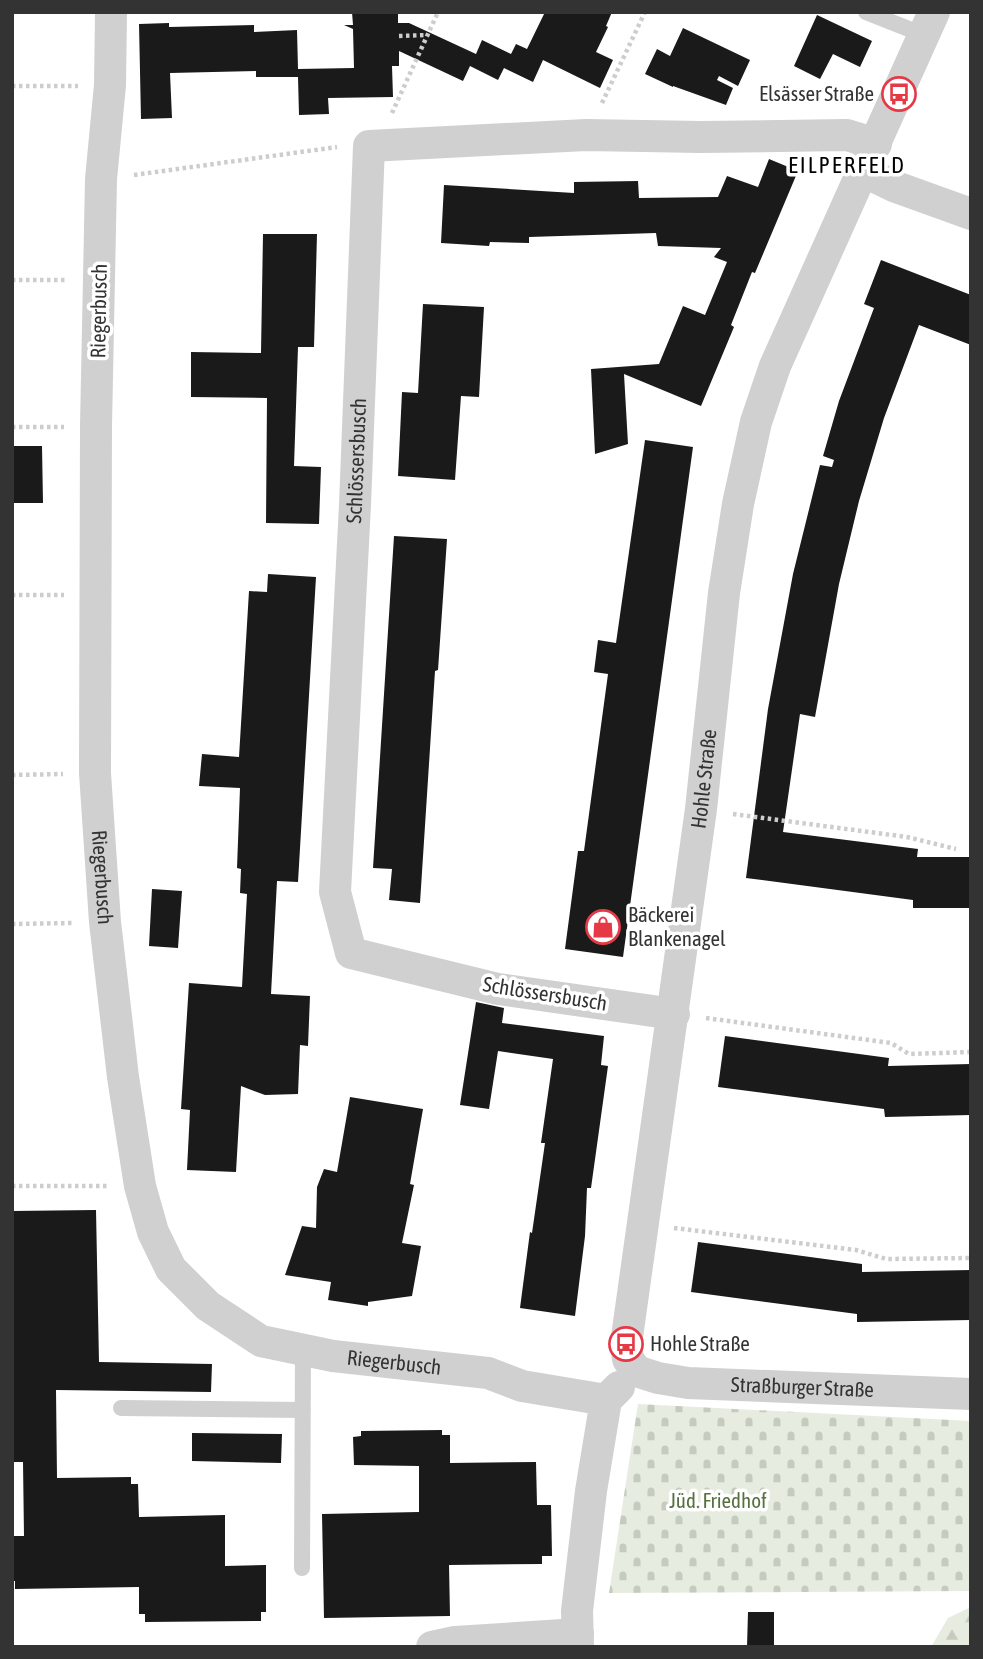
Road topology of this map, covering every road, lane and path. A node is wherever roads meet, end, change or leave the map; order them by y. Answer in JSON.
{"nodes":[{"id":1,"x":111,"y":12,"type":"edge"},
{"id":2,"x":438,"y":12,"type":"edge"},
{"id":3,"x":645,"y":12,"type":"edge"},
{"id":4,"x":866,"y":12,"type":"edge"},
{"id":5,"x":929,"y":24,"type":"edge"},
{"id":6,"x":427,"y":35,"type":"junction"},
{"id":7,"x":399,"y":36,"type":"dead end"},
{"id":8,"x":110,"y":85,"type":"junction"},
{"id":9,"x":12,"y":86,"type":"edge"},
{"id":10,"x":586,"y":135,"type":"junction"},
{"id":11,"x":378,"y":145,"type":"junction"},
{"id":12,"x":869,"y":158,"type":"junction"},
{"id":13,"x":102,"y":179,"type":"junction"},
{"id":14,"x":971,"y":214,"type":"edge"},
{"id":15,"x":12,"y":279,"type":"edge"},
{"id":16,"x":100,"y":279,"type":"junction"},
{"id":17,"x":96,"y":426,"type":"junction"},
{"id":18,"x":12,"y":427,"type":"edge"},
{"id":19,"x":12,"y":595,"type":"edge"},
{"id":20,"x":97,"y":595,"type":"junction"},
{"id":21,"x":95,"y":773,"type":"junction"},
{"id":22,"x":12,"y":775,"type":"edge"},
{"id":23,"x":701,"y":810,"type":"junction"},
{"id":24,"x":956,"y":849,"type":"dead end"},
{"id":25,"x":106,"y":922,"type":"junction"},
{"id":26,"x":12,"y":924,"type":"edge"},
{"id":27,"x":674,"y":1014,"type":"junction"},
{"id":28,"x":971,"y":1052,"type":"edge"},
{"id":29,"x":12,"y":1186,"type":"edge"},
{"id":30,"x":140,"y":1186,"type":"junction"},
{"id":31,"x":642,"y":1224,"type":"junction"},
{"id":32,"x":971,"y":1258,"type":"edge"},
{"id":33,"x":303,"y":1350,"type":"junction"},
{"id":34,"x":636,"y":1371,"type":"junction"},
{"id":35,"x":971,"y":1394,"type":"edge"},
{"id":36,"x":606,"y":1400,"type":"junction"},
{"id":37,"x":121,"y":1408,"type":"dead end"},
{"id":38,"x":303,"y":1410,"type":"junction"},
{"id":39,"x":302,"y":1568,"type":"dead end"},
{"id":40,"x":578,"y":1640,"type":"edge"},
{"id":41,"x":432,"y":1647,"type":"edge"}],
"edges":[{"from":1,"to":8,"type":"street","name":"Riegerbusch"},
{"from":2,"to":6,"type":"path"},
{"from":3,"to":10,"type":"path"},
{"from":4,"to":5,"type":"lane"},
{"from":5,"to":12,"type":"street","name":"Hohle Straße"},
{"from":6,"to":7,"type":"path"},
{"from":6,"to":11,"type":"path"},
{"from":8,"to":9,"type":"path"},
{"from":8,"to":13,"type":"street","name":"Riegerbusch"},
{"from":10,"to":11,"type":"street"},
{"from":10,"to":12,"type":"street"},
{"from":11,"to":13,"type":"path"},
{"from":11,"to":27,"type":"street","name":"Schlössersbusch"},
{"from":12,"to":14,"type":"street"},
{"from":12,"to":23,"type":"street","name":"Hohle Straße"},
{"from":13,"to":16,"type":"street","name":"Riegerbusch"},
{"from":15,"to":16,"type":"path"},
{"from":16,"to":17,"type":"street","name":"Riegerbusch"},
{"from":17,"to":18,"type":"path"},
{"from":17,"to":20,"type":"street","name":"Riegerbusch"},
{"from":19,"to":20,"type":"path"},
{"from":20,"to":21,"type":"street","name":"Riegerbusch"},
{"from":21,"to":22,"type":"path"},
{"from":21,"to":25,"type":"street","name":"Riegerbusch"},
{"from":23,"to":24,"type":"path"},
{"from":23,"to":27,"type":"street","name":"Hohle Straße"},
{"from":25,"to":26,"type":"path"},
{"from":25,"to":30,"type":"street","name":"Riegerbusch"},
{"from":27,"to":28,"type":"path"},
{"from":27,"to":31,"type":"street","name":"Hohle Straße"},
{"from":29,"to":30,"type":"path"},
{"from":30,"to":33,"type":"street","name":"Riegerbusch"},
{"from":31,"to":32,"type":"path"},
{"from":31,"to":34,"type":"street","name":"Hohle Straße"},
{"from":33,"to":36,"type":"street","name":"Riegerbusch"},
{"from":33,"to":38,"type":"lane"},
{"from":34,"to":35,"type":"street","name":"Straßburger Straße"},
{"from":34,"to":36,"type":"street"},
{"from":36,"to":40,"type":"street"},
{"from":37,"to":38,"type":"lane"},
{"from":38,"to":39,"type":"lane"},
{"from":40,"to":41,"type":"street"}]}
